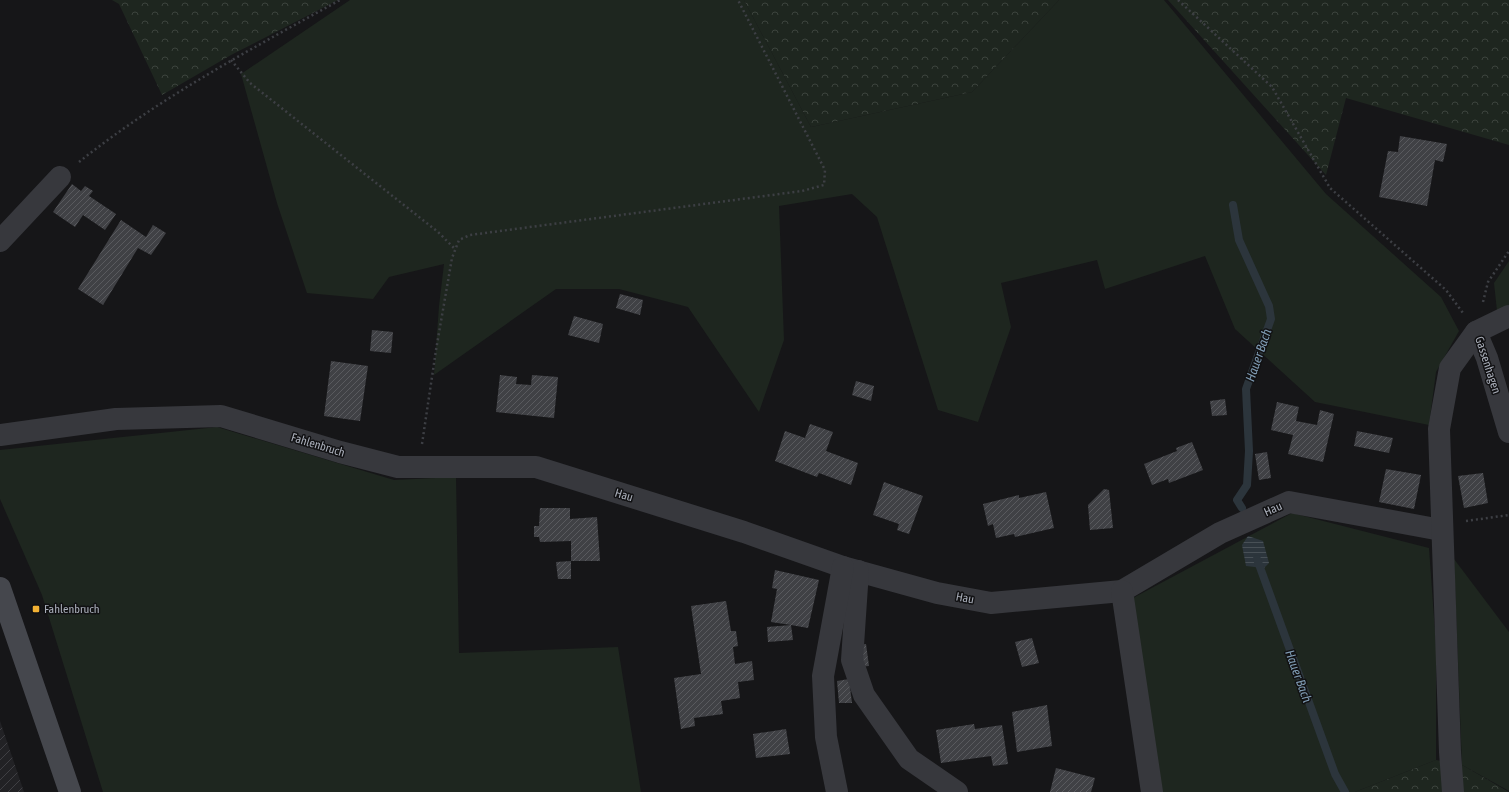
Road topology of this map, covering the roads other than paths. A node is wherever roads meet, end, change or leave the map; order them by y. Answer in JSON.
{"nodes":[{"id":1,"x":60,"y":177,"type":"road end"},
{"id":2,"x":0,"y":241,"type":"edge"},
{"id":3,"x":1509,"y":316,"type":"edge"},
{"id":4,"x":1476,"y":332,"type":"junction"},
{"id":5,"x":1509,"y":432,"type":"edge"},
{"id":6,"x":0,"y":435,"type":"edge"},
{"id":7,"x":398,"y":467,"type":"joint"},
{"id":8,"x":1441,"y":530,"type":"junction"},
{"id":9,"x":851,"y":569,"type":"junction"},
{"id":10,"x":0,"y":588,"type":"edge"},
{"id":11,"x":1122,"y":591,"type":"junction"},
{"id":12,"x":70,"y":792,"type":"edge"},
{"id":13,"x":837,"y":792,"type":"edge"},
{"id":14,"x":958,"y":792,"type":"edge"},
{"id":15,"x":1152,"y":792,"type":"edge"},
{"id":16,"x":1453,"y":792,"type":"edge"}],
"edges":[{"from":1,"to":2,"type":"street"},
{"from":3,"to":4,"type":"street","name":"Gassenhagen"},
{"from":4,"to":5,"type":"street","name":"Gassenhagen"},
{"from":4,"to":8,"type":"street"},
{"from":6,"to":7,"type":"street","name":"Fahlenbruch"},
{"from":7,"to":9,"type":"street","name":"Hau"},
{"from":8,"to":11,"type":"street","name":"Hau"},
{"from":8,"to":16,"type":"street"},
{"from":9,"to":11,"type":"street","name":"Hau"},
{"from":9,"to":13,"type":"street"},
{"from":9,"to":14,"type":"street"},
{"from":10,"to":12,"type":"main road"},
{"from":11,"to":15,"type":"street"}]}
